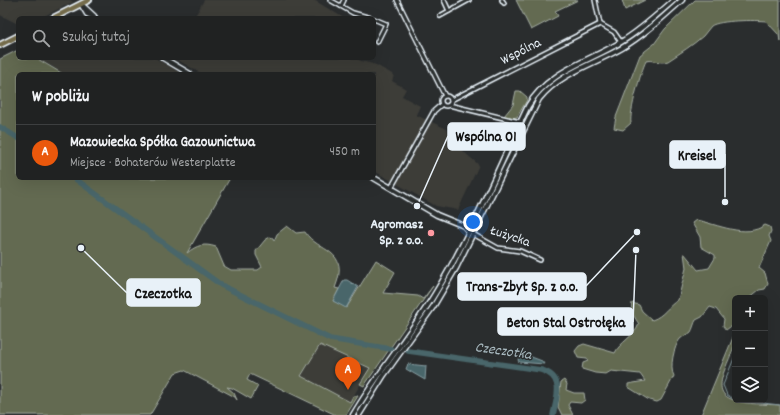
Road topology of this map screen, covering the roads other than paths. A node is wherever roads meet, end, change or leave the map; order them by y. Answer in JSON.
{"nodes":[{"id":1,"x":89,"y":0,"type":"edge"},
{"id":2,"x":330,"y":0,"type":"edge"},
{"id":3,"x":344,"y":0,"type":"edge"},
{"id":4,"x":397,"y":0,"type":"edge"},
{"id":5,"x":444,"y":0,"type":"edge"},
{"id":6,"x":469,"y":0,"type":"edge"},
{"id":7,"x":595,"y":0,"type":"edge"},
{"id":8,"x":674,"y":0,"type":"edge"},
{"id":9,"x":682,"y":0,"type":"edge"},
{"id":10,"x":81,"y":4,"type":"junction"},
{"id":11,"x":341,"y":6,"type":"junction"},
{"id":12,"x":449,"y":11,"type":"junction"},
{"id":13,"x":57,"y":16,"type":"edge"},
{"id":14,"x":94,"y":16,"type":"edge"},
{"id":15,"x":364,"y":16,"type":"edge"},
{"id":16,"x":440,"y":16,"type":"dead end"},
{"id":17,"x":376,"y":20,"type":"edge"},
{"id":18,"x":600,"y":24,"type":"junction"},
{"id":19,"x":16,"y":37,"type":"edge"},
{"id":20,"x":377,"y":42,"type":"dead end"},
{"id":21,"x":621,"y":42,"type":"junction"},
{"id":22,"x":0,"y":45,"type":"edge"},
{"id":23,"x":166,"y":60,"type":"edge"},
{"id":24,"x":187,"y":72,"type":"edge"},
{"id":25,"x":445,"y":96,"type":"junction"},
{"id":26,"x":451,"y":100,"type":"junction"},
{"id":27,"x":442,"y":104,"type":"junction"},
{"id":28,"x":449,"y":105,"type":"junction"},
{"id":29,"x":520,"y":122,"type":"junction"},
{"id":30,"x":376,"y":179,"type":"edge"},
{"id":31,"x":391,"y":188,"type":"junction"},
{"id":32,"x":468,"y":231,"type":"junction"},
{"id":33,"x":473,"y":234,"type":"junction"},
{"id":34,"x":540,"y":260,"type":"dead end"},
{"id":35,"x":353,"y":415,"type":"edge"},
{"id":36,"x":359,"y":415,"type":"edge"}],
"edges":[{"from":1,"to":10,"type":"main road"},
{"from":2,"to":11,"type":"street"},
{"from":3,"to":11,"type":"street"},
{"from":4,"to":25,"type":"street"},
{"from":5,"to":12,"type":"street"},
{"from":6,"to":12,"type":"street"},
{"from":7,"to":18,"type":"street"},
{"from":8,"to":21,"type":"main road"},
{"from":9,"to":33,"type":"main road"},
{"from":10,"to":13,"type":"main road"},
{"from":10,"to":14,"type":"main road"},
{"from":11,"to":15,"type":"street"},
{"from":12,"to":16,"type":"street"},
{"from":17,"to":20,"type":"street"},
{"from":18,"to":21,"type":"street"},
{"from":18,"to":26,"type":"street","name":"Wspólna"},
{"from":19,"to":22,"type":"main road"},
{"from":21,"to":29,"type":"main road"},
{"from":23,"to":24,"type":"main road"},
{"from":25,"to":26,"type":"street"},
{"from":25,"to":27,"type":"street"},
{"from":26,"to":28,"type":"street"},
{"from":27,"to":28,"type":"street"},
{"from":27,"to":31,"type":"street"},
{"from":28,"to":29,"type":"street"},
{"from":29,"to":32,"type":"main road"},
{"from":30,"to":31,"type":"main road"},
{"from":31,"to":32,"type":"main road"},
{"from":32,"to":33,"type":"main road"},
{"from":32,"to":35,"type":"main road"},
{"from":33,"to":34,"type":"street","name":"Łużycka"},
{"from":33,"to":36,"type":"main road"}]}
